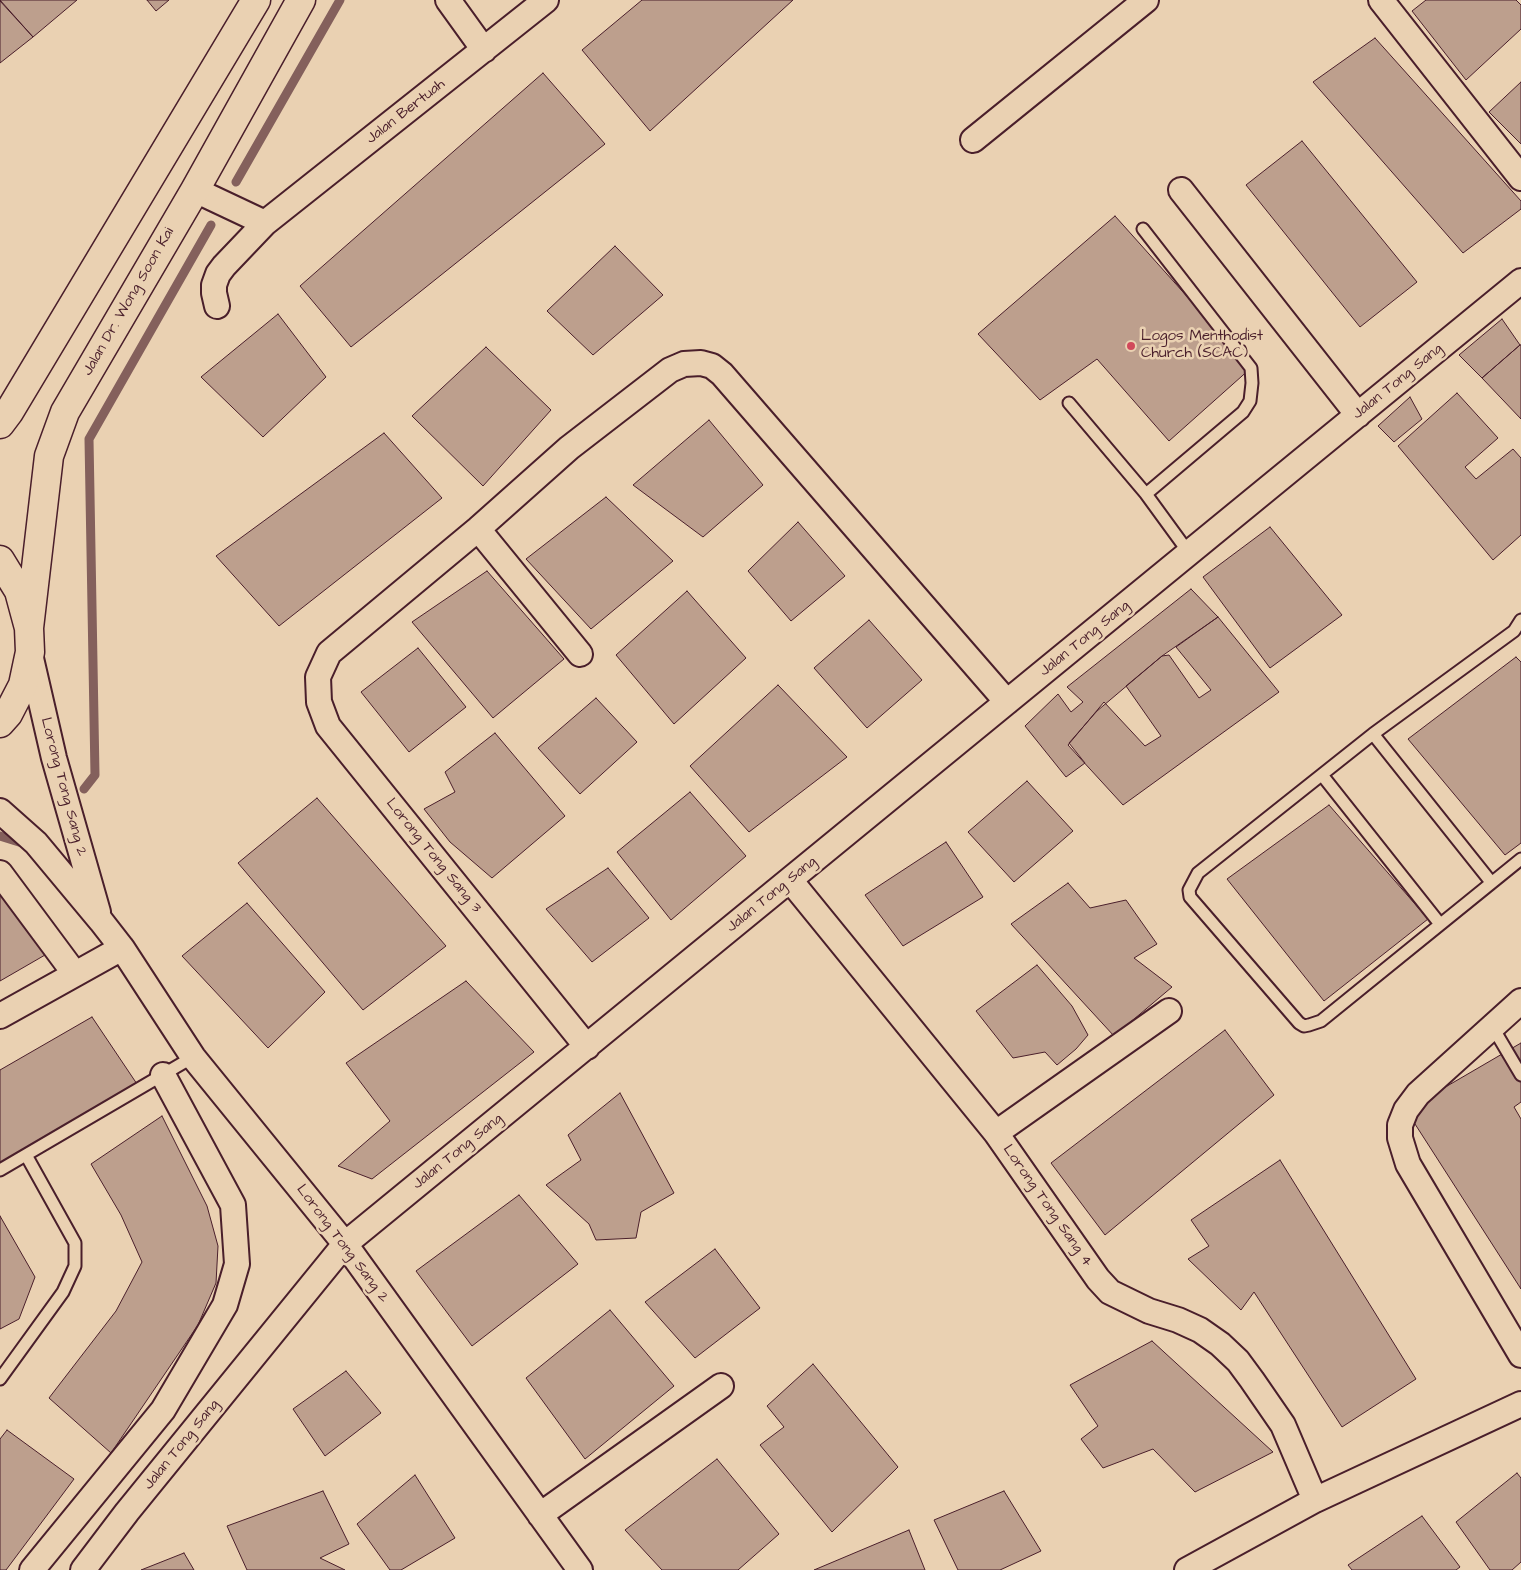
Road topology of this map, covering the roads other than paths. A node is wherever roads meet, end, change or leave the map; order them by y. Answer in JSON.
{"nodes":[{"id":1,"x":256,"y":0,"type":"edge"},
{"id":2,"x":301,"y":0,"type":"edge"},
{"id":3,"x":448,"y":0,"type":"edge"},
{"id":4,"x":546,"y":0,"type":"edge"},
{"id":5,"x":1146,"y":0,"type":"edge"},
{"id":6,"x":1381,"y":0,"type":"edge"},
{"id":7,"x":484,"y":50,"type":"junction"},
{"id":8,"x":973,"y":140,"type":"dead end"},
{"id":9,"x":1521,"y":178,"type":"edge"},
{"id":10,"x":195,"y":190,"type":"junction"},
{"id":11,"x":1180,"y":190,"type":"dead end"},
{"id":12,"x":265,"y":223,"type":"junction"},
{"id":13,"x":1143,"y":229,"type":"dead end"},
{"id":14,"x":1521,"y":281,"type":"edge"},
{"id":15,"x":217,"y":306,"type":"dead end"},
{"id":16,"x":1069,"y":403,"type":"dead end"},
{"id":17,"x":1358,"y":415,"type":"junction"},
{"id":18,"x":0,"y":424,"type":"edge"},
{"id":19,"x":1146,"y":494,"type":"junction"},
{"id":20,"x":478,"y":529,"type":"junction"},
{"id":21,"x":1189,"y":553,"type":"junction"},
{"id":22,"x":0,"y":560,"type":"edge"},
{"id":23,"x":1521,"y":620,"type":"edge"},
{"id":24,"x":1518,"y":634,"type":"edge"},
{"id":25,"x":30,"y":640,"type":"junction"},
{"id":26,"x":580,"y":654,"type":"dead end"},
{"id":27,"x":1007,"y":702,"type":"junction"},
{"id":28,"x":0,"y":723,"type":"edge"},
{"id":29,"x":1372,"y":734,"type":"junction"},
{"id":30,"x":1322,"y":775,"type":"junction"},
{"id":31,"x":0,"y":811,"type":"edge"},
{"id":32,"x":1521,"y":859,"type":"edge"},
{"id":33,"x":0,"y":873,"type":"edge"},
{"id":34,"x":790,"y":880,"type":"junction"},
{"id":35,"x":1491,"y":882,"type":"junction"},
{"id":36,"x":101,"y":921,"type":"junction"},
{"id":37,"x":1440,"y":924,"type":"junction"},
{"id":38,"x":122,"y":948,"type":"junction"},
{"id":39,"x":75,"y":974,"type":"junction"},
{"id":40,"x":1521,"y":1001,"type":"edge"},
{"id":41,"x":1169,"y":1011,"type":"dead end"},
{"id":42,"x":0,"y":1016,"type":"edge"},
{"id":43,"x":1492,"y":1026,"type":"junction"},
{"id":44,"x":586,"y":1047,"type":"junction"},
{"id":45,"x":193,"y":1057,"type":"junction"},
{"id":46,"x":163,"y":1075,"type":"junction"},
{"id":47,"x":1521,"y":1075,"type":"edge"},
{"id":48,"x":996,"y":1133,"type":"junction"},
{"id":49,"x":26,"y":1155,"type":"junction"},
{"id":50,"x":0,"y":1170,"type":"edge"},
{"id":51,"x":345,"y":1244,"type":"junction"},
{"id":52,"x":1521,"y":1355,"type":"edge"},
{"id":53,"x":0,"y":1379,"type":"edge"},
{"id":54,"x":721,"y":1386,"type":"dead end"},
{"id":55,"x":1521,"y":1404,"type":"edge"},
{"id":56,"x":1316,"y":1500,"type":"junction"},
{"id":57,"x":540,"y":1515,"type":"junction"},
{"id":58,"x":32,"y":1570,"type":"edge"},
{"id":59,"x":83,"y":1570,"type":"edge"},
{"id":60,"x":580,"y":1570,"type":"edge"},
{"id":61,"x":1187,"y":1570,"type":"edge"}],
"edges":[{"from":1,"to":18,"type":"main road"},
{"from":2,"to":10,"type":"main road","name":"Jalan Dr. Wong Soon Kai"},
{"from":3,"to":7,"type":"street"},
{"from":4,"to":7,"type":"street","name":"Jalan Bertuah"},
{"from":5,"to":8,"type":"street"},
{"from":6,"to":9,"type":"street"},
{"from":7,"to":12,"type":"street","name":"Jalan Bertuah"},
{"from":10,"to":12,"type":"street"},
{"from":10,"to":25,"type":"main road","name":"Jalan Dr. Wong Soon Kai"},
{"from":11,"to":17,"type":"street"},
{"from":12,"to":15,"type":"street","name":"Jalan Bertuah"},
{"from":13,"to":19,"type":"lane"},
{"from":14,"to":17,"type":"street","name":"Jalan Tong Sang"},
{"from":16,"to":19,"type":"lane"},
{"from":17,"to":21,"type":"street","name":"Jalan Tong Sang"},
{"from":19,"to":21,"type":"lane"},
{"from":20,"to":26,"type":"street"},
{"from":20,"to":27,"type":"street"},
{"from":20,"to":44,"type":"street","name":"Lorong Tong Sang 3"},
{"from":21,"to":27,"type":"street","name":"Jalan Tong Sang"},
{"from":22,"to":25,"type":"main road"},
{"from":23,"to":24,"type":"lane"},
{"from":24,"to":29,"type":"lane"},
{"from":25,"to":28,"type":"main road","name":"Jalan Dr. Wong Soon Kai"},
{"from":25,"to":36,"type":"street","name":"Lorong Tong Sang 2"},
{"from":27,"to":34,"type":"street","name":"Jalan Tong Sang"},
{"from":29,"to":30,"type":"lane"},
{"from":29,"to":35,"type":"lane"},
{"from":30,"to":37,"type":"lane"},
{"from":30,"to":37,"type":"lane"},
{"from":31,"to":36,"type":"street","name":"Lorong Tong Sang 2"},
{"from":32,"to":35,"type":"lane"},
{"from":33,"to":39,"type":"street"},
{"from":34,"to":44,"type":"street","name":"Jalan Tong Sang"},
{"from":34,"to":48,"type":"street","name":"Lorong Tong Sang 4"},
{"from":35,"to":37,"type":"lane"},
{"from":36,"to":38,"type":"street","name":"Lorong Tong Sang 2"},
{"from":38,"to":39,"type":"street"},
{"from":38,"to":45,"type":"street","name":"Lorong Tong Sang 2"},
{"from":39,"to":42,"type":"street"},
{"from":40,"to":43,"type":"street"},
{"from":41,"to":48,"type":"street"},
{"from":43,"to":47,"type":"lane"},
{"from":43,"to":52,"type":"street"},
{"from":44,"to":51,"type":"street","name":"Jalan Tong Sang"},
{"from":45,"to":46,"type":"lane"},
{"from":45,"to":51,"type":"street","name":"Lorong Tong Sang 2"},
{"from":46,"to":49,"type":"lane"},
{"from":46,"to":58,"type":"street"},
{"from":48,"to":56,"type":"street","name":"Lorong Tong Sang 4"},
{"from":49,"to":50,"type":"lane"},
{"from":49,"to":53,"type":"lane"},
{"from":51,"to":57,"type":"street","name":"Lorong Tong Sang 2"},
{"from":51,"to":59,"type":"street","name":"Jalan Tong Sang"},
{"from":54,"to":57,"type":"street"},
{"from":55,"to":56,"type":"street"},
{"from":56,"to":61,"type":"street"},
{"from":57,"to":60,"type":"street","name":"Lorong Tong Sang 2"}]}
